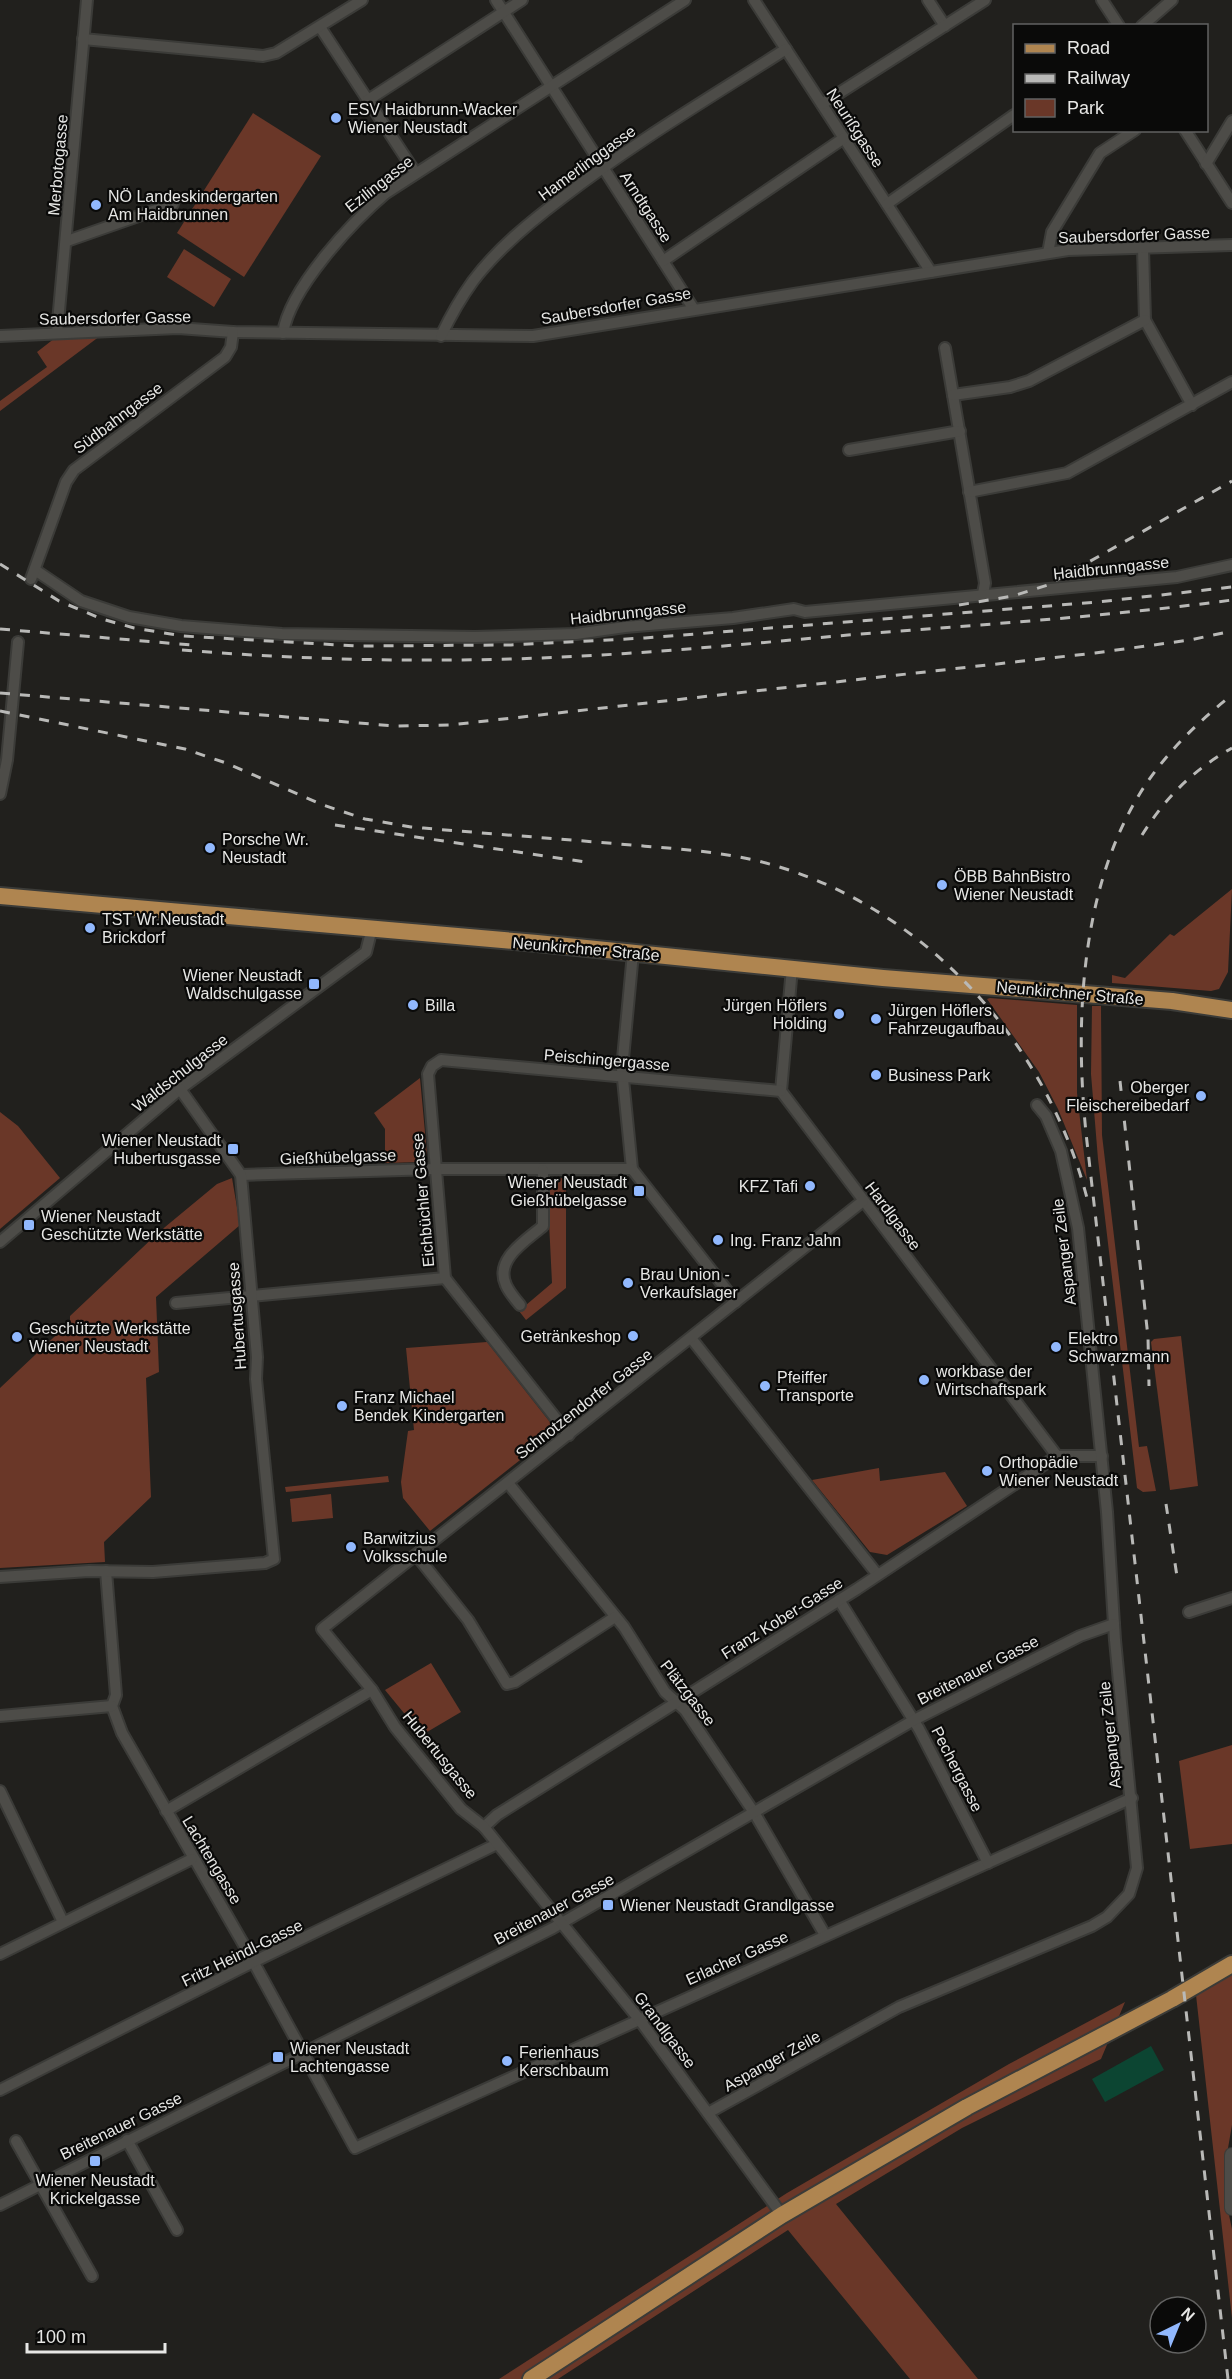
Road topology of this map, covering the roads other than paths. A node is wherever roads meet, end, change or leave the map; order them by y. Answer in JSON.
{"nodes":[{"id":1,"x":87,"y":0,"type":"edge"},
{"id":2,"x":362,"y":0,"type":"edge"},
{"id":3,"x":496,"y":0,"type":"edge"},
{"id":4,"x":522,"y":0,"type":"edge"},
{"id":5,"x":685,"y":0,"type":"edge"},
{"id":6,"x":754,"y":0,"type":"edge"},
{"id":7,"x":928,"y":0,"type":"edge"},
{"id":8,"x":984,"y":0,"type":"edge"},
{"id":9,"x":1102,"y":0,"type":"edge"},
{"id":10,"x":1172,"y":0,"type":"edge"},
{"id":11,"x":504,"y":12,"type":"junction"},
{"id":12,"x":1118,"y":24,"type":"edge"},
{"id":13,"x":1144,"y":24,"type":"edge"},
{"id":14,"x":945,"y":26,"type":"junction"},
{"id":15,"x":320,"y":27,"type":"junction"},
{"id":16,"x":83,"y":39,"type":"junction"},
{"id":17,"x":786,"y":49,"type":"junction"},
{"id":18,"x":551,"y":86,"type":"junction"},
{"id":19,"x":368,"y":100,"type":"junction"},
{"id":20,"x":822,"y":104,"type":"junction"},
{"id":21,"x":1013,"y":116,"type":"edge"},
{"id":22,"x":1232,"y":121,"type":"edge"},
{"id":23,"x":1132,"y":132,"type":"edge"},
{"id":24,"x":1186,"y":132,"type":"edge"},
{"id":25,"x":844,"y":138,"type":"junction"},
{"id":26,"x":1206,"y":164,"type":"junction"},
{"id":27,"x":603,"y":167,"type":"junction"},
{"id":28,"x":415,"y":172,"type":"junction"},
{"id":29,"x":1232,"y":203,"type":"edge"},
{"id":30,"x":173,"y":204,"type":"dead end"},
{"id":31,"x":887,"y":204,"type":"junction"},
{"id":32,"x":67,"y":240,"type":"junction"},
{"id":33,"x":1232,"y":245,"type":"edge"},
{"id":34,"x":1143,"y":248,"type":"junction"},
{"id":35,"x":1048,"y":253,"type":"junction"},
{"id":36,"x":663,"y":261,"type":"junction"},
{"id":37,"x":931,"y":272,"type":"junction"},
{"id":38,"x":693,"y":308,"type":"junction"},
{"id":39,"x":1145,"y":320,"type":"junction"},
{"id":40,"x":57,"y":333,"type":"junction"},
{"id":41,"x":233,"y":333,"type":"junction"},
{"id":42,"x":283,"y":333,"type":"junction"},
{"id":43,"x":0,"y":336,"type":"edge"},
{"id":44,"x":441,"y":336,"type":"junction"},
{"id":45,"x":945,"y":348,"type":"dead end"},
{"id":46,"x":1232,"y":382,"type":"edge"},
{"id":47,"x":953,"y":395,"type":"junction"},
{"id":48,"x":1192,"y":405,"type":"junction"},
{"id":49,"x":960,"y":431,"type":"junction"},
{"id":50,"x":849,"y":450,"type":"dead end"},
{"id":51,"x":969,"y":492,"type":"junction"},
{"id":52,"x":1232,"y":565,"type":"edge"},
{"id":53,"x":33,"y":574,"type":"joint"},
{"id":54,"x":983,"y":594,"type":"junction"},
{"id":55,"x":18,"y":642,"type":"dead end"},
{"id":56,"x":0,"y":794,"type":"edge"},
{"id":57,"x":0,"y":896,"type":"edge"},
{"id":58,"x":372,"y":928,"type":"junction"},
{"id":59,"x":633,"y":953,"type":"junction"},
{"id":60,"x":792,"y":968,"type":"junction"},
{"id":61,"x":1172,"y":1001,"type":"junction"},
{"id":62,"x":1232,"y":1001,"type":"edge"},
{"id":63,"x":1232,"y":1010,"type":"edge"},
{"id":64,"x":432,"y":1066,"type":"joint"},
{"id":65,"x":622,"y":1076,"type":"junction"},
{"id":66,"x":180,"y":1089,"type":"junction"},
{"id":67,"x":782,"y":1091,"type":"junction"},
{"id":68,"x":1037,"y":1105,"type":"dead end"},
{"id":69,"x":435,"y":1169,"type":"junction"},
{"id":70,"x":632,"y":1169,"type":"junction"},
{"id":71,"x":543,"y":1170,"type":"junction"},
{"id":72,"x":241,"y":1174,"type":"junction"},
{"id":73,"x":863,"y":1201,"type":"junction"},
{"id":74,"x":0,"y":1242,"type":"edge"},
{"id":75,"x":445,"y":1278,"type":"junction"},
{"id":76,"x":251,"y":1296,"type":"junction"},
{"id":77,"x":736,"y":1302,"type":"junction"},
{"id":78,"x":176,"y":1303,"type":"dead end"},
{"id":79,"x":520,"y":1305,"type":"dead end"},
{"id":80,"x":691,"y":1338,"type":"junction"},
{"id":81,"x":569,"y":1435,"type":"junction"},
{"id":82,"x":1057,"y":1456,"type":"junction"},
{"id":83,"x":1102,"y":1456,"type":"junction"},
{"id":84,"x":508,"y":1483,"type":"junction"},
{"id":85,"x":417,"y":1556,"type":"junction"},
{"id":86,"x":106,"y":1571,"type":"junction"},
{"id":87,"x":877,"y":1574,"type":"junction"},
{"id":88,"x":0,"y":1577,"type":"edge"},
{"id":89,"x":1232,"y":1598,"type":"edge"},
{"id":90,"x":839,"y":1600,"type":"junction"},
{"id":91,"x":1189,"y":1612,"type":"dead end"},
{"id":92,"x":615,"y":1617,"type":"junction"},
{"id":93,"x":1114,"y":1624,"type":"junction"},
{"id":94,"x":322,"y":1629,"type":"joint"},
{"id":95,"x":372,"y":1690,"type":"junction"},
{"id":96,"x":676,"y":1702,"type":"junction"},
{"id":97,"x":112,"y":1706,"type":"junction"},
{"id":98,"x":0,"y":1716,"type":"edge"},
{"id":99,"x":914,"y":1720,"type":"junction"},
{"id":100,"x":0,"y":1791,"type":"edge"},
{"id":101,"x":1132,"y":1798,"type":"junction"},
{"id":102,"x":166,"y":1811,"type":"junction"},
{"id":103,"x":755,"y":1814,"type":"junction"},
{"id":104,"x":484,"y":1827,"type":"junction"},
{"id":105,"x":497,"y":1844,"type":"junction"},
{"id":106,"x":192,"y":1859,"type":"junction"},
{"id":107,"x":988,"y":1863,"type":"junction"},
{"id":108,"x":63,"y":1922,"type":"junction"},
{"id":109,"x":562,"y":1924,"type":"junction"},
{"id":110,"x":825,"y":1935,"type":"junction"},
{"id":111,"x":0,"y":1954,"type":"edge"},
{"id":112,"x":253,"y":1963,"type":"junction"},
{"id":113,"x":1232,"y":1964,"type":"edge"},
{"id":114,"x":639,"y":2019,"type":"junction"},
{"id":115,"x":303,"y":2053,"type":"junction"},
{"id":116,"x":0,"y":2090,"type":"edge"},
{"id":117,"x":708,"y":2113,"type":"junction"},
{"id":118,"x":127,"y":2140,"type":"junction"},
{"id":119,"x":16,"y":2141,"type":"dead end"},
{"id":120,"x":355,"y":2148,"type":"joint"},
{"id":121,"x":1232,"y":2155,"type":"edge"},
{"id":122,"x":40,"y":2183,"type":"junction"},
{"id":123,"x":0,"y":2205,"type":"edge"},
{"id":124,"x":1232,"y":2208,"type":"edge"},
{"id":125,"x":782,"y":2215,"type":"junction"},
{"id":126,"x":177,"y":2230,"type":"dead end"},
{"id":127,"x":92,"y":2276,"type":"dead end"},
{"id":128,"x":531,"y":2379,"type":"edge"}],
"edges":[{"from":1,"to":16,"type":"street","name":"Merbotogasse"},
{"from":2,"to":15,"type":"street"},
{"from":3,"to":11,"type":"street","name":"Arndtgasse"},
{"from":4,"to":11,"type":"street"},
{"from":5,"to":18,"type":"street","name":"Ezilingasse"},
{"from":6,"to":17,"type":"street","name":"Neurißgasse"},
{"from":7,"to":14,"type":"street"},
{"from":8,"to":14,"type":"street"},
{"from":9,"to":12,"type":"street"},
{"from":10,"to":13,"type":"street"},
{"from":11,"to":18,"type":"street","name":"Arndtgasse"},
{"from":11,"to":19,"type":"street"},
{"from":14,"to":20,"type":"street"},
{"from":15,"to":16,"type":"street"},
{"from":15,"to":19,"type":"street"},
{"from":16,"to":32,"type":"street","name":"Merbotogasse"},
{"from":17,"to":20,"type":"street","name":"Neurißgasse"},
{"from":17,"to":27,"type":"street","name":"Hamerlinggasse"},
{"from":18,"to":27,"type":"street","name":"Arndtgasse"},
{"from":18,"to":28,"type":"street","name":"Ezilingasse"},
{"from":19,"to":28,"type":"street"},
{"from":20,"to":25,"type":"street","name":"Neurißgasse"},
{"from":21,"to":31,"type":"street"},
{"from":22,"to":26,"type":"street"},
{"from":23,"to":35,"type":"street"},
{"from":24,"to":26,"type":"street"},
{"from":25,"to":31,"type":"street","name":"Neurißgasse"},
{"from":25,"to":36,"type":"street"},
{"from":26,"to":29,"type":"street"},
{"from":27,"to":36,"type":"street","name":"Arndtgasse"},
{"from":27,"to":44,"type":"street","name":"Hamerlinggasse"},
{"from":28,"to":42,"type":"street","name":"Ezilingasse"},
{"from":30,"to":32,"type":"street"},
{"from":31,"to":37,"type":"street","name":"Neurißgasse"},
{"from":32,"to":40,"type":"street","name":"Merbotogasse"},
{"from":33,"to":34,"type":"street","name":"Saubersdorfer Gasse"},
{"from":34,"to":35,"type":"street","name":"Saubersdorfer Gasse"},
{"from":34,"to":39,"type":"street"},
{"from":35,"to":37,"type":"street","name":"Saubersdorfer Gasse"},
{"from":36,"to":38,"type":"street","name":"Arndtgasse"},
{"from":37,"to":38,"type":"street","name":"Saubersdorfer Gasse"},
{"from":38,"to":44,"type":"street","name":"Saubersdorfer Gasse"},
{"from":39,"to":47,"type":"street"},
{"from":39,"to":48,"type":"street"},
{"from":40,"to":41,"type":"street","name":"Saubersdorfer Gasse"},
{"from":40,"to":43,"type":"street","name":"Saubersdorfer Gasse"},
{"from":41,"to":42,"type":"street","name":"Saubersdorfer Gasse"},
{"from":41,"to":53,"type":"street","name":"Südbahngasse"},
{"from":42,"to":44,"type":"street","name":"Saubersdorfer Gasse"},
{"from":45,"to":47,"type":"street"},
{"from":46,"to":48,"type":"street"},
{"from":47,"to":49,"type":"street"},
{"from":48,"to":51,"type":"street"},
{"from":49,"to":50,"type":"street"},
{"from":49,"to":51,"type":"street"},
{"from":51,"to":54,"type":"street"},
{"from":52,"to":54,"type":"street","name":"Haidbrunngasse"},
{"from":53,"to":54,"type":"street","name":"Haidbrunngasse"},
{"from":55,"to":56,"type":"street"},
{"from":57,"to":58,"type":"main road","name":"Neunkirchner Straße"},
{"from":58,"to":59,"type":"main road","name":"Neunkirchner Straße"},
{"from":58,"to":66,"type":"street","name":"Waldschulgasse"},
{"from":59,"to":60,"type":"main road","name":"Neunkirchner Straße"},
{"from":59,"to":65,"type":"street"},
{"from":60,"to":61,"type":"main road","name":"Neunkirchner Straße"},
{"from":60,"to":67,"type":"street"},
{"from":61,"to":62,"type":"main road","name":"Neunkirchner Straße"},
{"from":61,"to":63,"type":"main road","name":"Neunkirchner Straße"},
{"from":64,"to":65,"type":"street","name":"Peischingergasse"},
{"from":64,"to":69,"type":"street","name":"Eichbüchler Gasse"},
{"from":65,"to":67,"type":"street","name":"Peischingergasse"},
{"from":65,"to":70,"type":"street"},
{"from":66,"to":72,"type":"street"},
{"from":66,"to":74,"type":"street","name":"Waldschulgasse"},
{"from":67,"to":73,"type":"street","name":"Hardlgasse"},
{"from":68,"to":83,"type":"street","name":"Aspanger Zeile"},
{"from":69,"to":71,"type":"street","name":"Gießhübelgasse"},
{"from":69,"to":72,"type":"street","name":"Gießhübelgasse"},
{"from":69,"to":75,"type":"street","name":"Eichbüchler Gasse"},
{"from":70,"to":71,"type":"street","name":"Gießhübelgasse"},
{"from":70,"to":77,"type":"street"},
{"from":71,"to":79,"type":"street"},
{"from":72,"to":76,"type":"street","name":"Hubertusgasse"},
{"from":73,"to":77,"type":"street","name":"Schnotzendorfer Gasse"},
{"from":73,"to":82,"type":"street","name":"Hardlgasse"},
{"from":75,"to":76,"type":"street"},
{"from":75,"to":81,"type":"street","name":"Eichbüchler Gasse"},
{"from":76,"to":78,"type":"street"},
{"from":76,"to":86,"type":"street","name":"Hubertusgasse"},
{"from":77,"to":80,"type":"street","name":"Schnotzendorfer Gasse"},
{"from":80,"to":81,"type":"street","name":"Schnotzendorfer Gasse"},
{"from":80,"to":87,"type":"street"},
{"from":81,"to":84,"type":"street","name":"Schnotzendorfer Gasse"},
{"from":82,"to":83,"type":"street"},
{"from":82,"to":87,"type":"street","name":"Franz Kober-Gasse"},
{"from":83,"to":93,"type":"street","name":"Aspanger Zeile"},
{"from":84,"to":85,"type":"street","name":"Schnotzendorfer Gasse"},
{"from":84,"to":92,"type":"street","name":"Plätzgasse"},
{"from":85,"to":92,"type":"street"},
{"from":85,"to":94,"type":"street","name":"Schnotzendorfer Gasse"},
{"from":86,"to":88,"type":"street"},
{"from":86,"to":97,"type":"street","name":"Lachtengasse"},
{"from":87,"to":90,"type":"street","name":"Franz Kober-Gasse"},
{"from":89,"to":91,"type":"street"},
{"from":90,"to":96,"type":"street","name":"Franz Kober-Gasse"},
{"from":90,"to":99,"type":"street","name":"Pechergasse"},
{"from":92,"to":96,"type":"street","name":"Plätzgasse"},
{"from":93,"to":99,"type":"street","name":"Breitenauer Gasse"},
{"from":93,"to":101,"type":"street","name":"Aspanger Zeile"},
{"from":94,"to":95,"type":"street","name":"Hubertusgasse"},
{"from":95,"to":102,"type":"street"},
{"from":95,"to":104,"type":"street","name":"Hubertusgasse"},
{"from":96,"to":103,"type":"street","name":"Plätzgasse"},
{"from":96,"to":104,"type":"street","name":"Franz Kober-Gasse"},
{"from":97,"to":98,"type":"street"},
{"from":97,"to":102,"type":"street","name":"Lachtengasse"},
{"from":99,"to":103,"type":"street","name":"Breitenauer Gasse"},
{"from":99,"to":107,"type":"street","name":"Pechergasse"},
{"from":100,"to":108,"type":"street"},
{"from":101,"to":107,"type":"street","name":"Erlacher Gasse"},
{"from":101,"to":117,"type":"street","name":"Aspanger Zeile"},
{"from":102,"to":106,"type":"street","name":"Lachtengasse"},
{"from":103,"to":109,"type":"street","name":"Breitenauer Gasse"},
{"from":103,"to":110,"type":"street","name":"Plätzgasse"},
{"from":104,"to":105,"type":"street","name":"Hubertusgasse"},
{"from":105,"to":109,"type":"street","name":"Hubertusgasse"},
{"from":105,"to":112,"type":"street","name":"Fritz Heindl-Gasse"},
{"from":106,"to":108,"type":"street"},
{"from":106,"to":112,"type":"street","name":"Lachtengasse"},
{"from":107,"to":110,"type":"street","name":"Erlacher Gasse"},
{"from":108,"to":111,"type":"street"},
{"from":109,"to":114,"type":"street","name":"Grandlgasse"},
{"from":109,"to":115,"type":"street","name":"Breitenauer Gasse"},
{"from":110,"to":114,"type":"street","name":"Erlacher Gasse"},
{"from":112,"to":115,"type":"street","name":"Lachtengasse"},
{"from":112,"to":116,"type":"street","name":"Fritz Heindl-Gasse"},
{"from":113,"to":125,"type":"main road"},
{"from":114,"to":117,"type":"street","name":"Grandlgasse"},
{"from":114,"to":120,"type":"street","name":"Erlacher Gasse"},
{"from":115,"to":118,"type":"street","name":"Breitenauer Gasse"},
{"from":115,"to":120,"type":"street","name":"Lachtengasse"},
{"from":117,"to":125,"type":"street","name":"Grandlgasse"},
{"from":118,"to":122,"type":"street","name":"Breitenauer Gasse"},
{"from":118,"to":126,"type":"street"},
{"from":119,"to":122,"type":"street"},
{"from":121,"to":124,"type":"street"},
{"from":122,"to":123,"type":"street","name":"Breitenauer Gasse"},
{"from":122,"to":127,"type":"street"},
{"from":125,"to":128,"type":"main road"}]}
